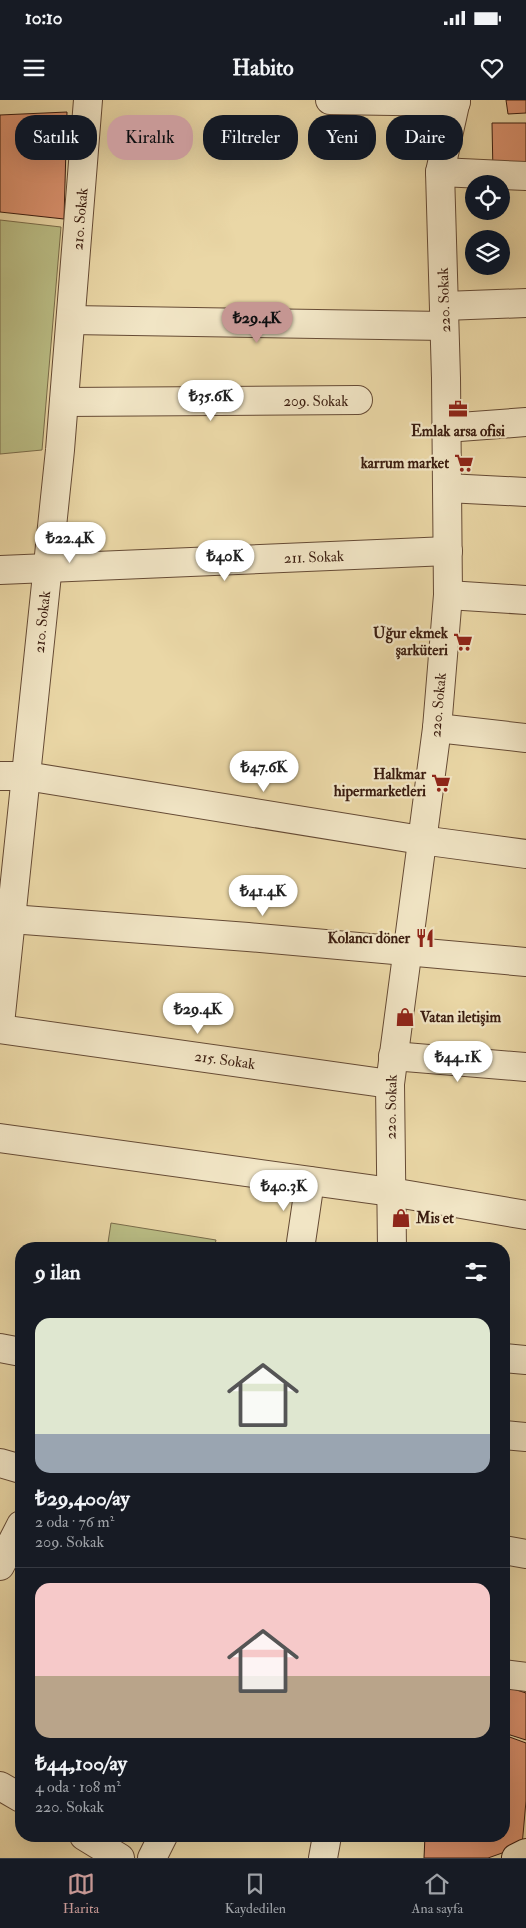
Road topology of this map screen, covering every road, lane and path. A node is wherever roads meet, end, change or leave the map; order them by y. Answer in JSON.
{"nodes":[{"id":1,"x":88,"y":100,"type":"edge"},
{"id":2,"x":330,"y":100,"type":"edge"},
{"id":3,"x":456,"y":101,"type":"edge"},
{"id":4,"x":440,"y":172,"type":"junction"},
{"id":5,"x":526,"y":176,"type":"edge"},
{"id":6,"x":526,"y":303,"type":"edge"},
{"id":7,"x":444,"y":316,"type":"junction"},
{"id":8,"x":71,"y":320,"type":"junction"},
{"id":9,"x":358,"y":400,"type":"dead end"},
{"id":10,"x":64,"y":402,"type":"junction"},
{"id":11,"x":526,"y":422,"type":"edge"},
{"id":12,"x":446,"y":428,"type":"junction"},
{"id":13,"x":447,"y":488,"type":"junction"},
{"id":14,"x":526,"y":492,"type":"edge"},
{"id":15,"x":448,"y":551,"type":"junction"},
{"id":16,"x":48,"y":568,"type":"junction"},
{"id":17,"x":0,"y":570,"type":"edge"},
{"id":18,"x":448,"y":595,"type":"junction"},
{"id":19,"x":526,"y":600,"type":"edge"},
{"id":20,"x":437,"y":728,"type":"junction"},
{"id":21,"x":526,"y":738,"type":"edge"},
{"id":22,"x":13,"y":776,"type":"edge"},
{"id":23,"x":421,"y":840,"type":"junction"},
{"id":24,"x":526,"y":854,"type":"edge"},
{"id":25,"x":5,"y":919,"type":"edge"},
{"id":26,"x":406,"y":952,"type":"junction"},
{"id":27,"x":526,"y":962,"type":"edge"},
{"id":28,"x":0,"y":1024,"type":"edge"},
{"id":29,"x":0,"y":1029,"type":"edge"},
{"id":30,"x":393,"y":1056,"type":"junction"},
{"id":31,"x":526,"y":1067,"type":"edge"},
{"id":32,"x":390,"y":1084,"type":"junction"},
{"id":33,"x":0,"y":1138,"type":"edge"},
{"id":34,"x":310,"y":1181,"type":"junction"},
{"id":35,"x":391,"y":1192,"type":"junction"},
{"id":36,"x":526,"y":1215,"type":"edge"},
{"id":37,"x":301,"y":1242,"type":"edge"},
{"id":38,"x":392,"y":1242,"type":"edge"},
{"id":39,"x":0,"y":1348,"type":"edge"},
{"id":40,"x":15,"y":1351,"type":"edge"},
{"id":41,"x":510,"y":1359,"type":"edge"},
{"id":42,"x":526,"y":1360,"type":"edge"},
{"id":43,"x":510,"y":1436,"type":"edge"},
{"id":44,"x":526,"y":1437,"type":"edge"},
{"id":45,"x":0,"y":1463,"type":"edge"},
{"id":46,"x":15,"y":1467,"type":"edge"},
{"id":47,"x":15,"y":1537,"type":"edge"},
{"id":48,"x":510,"y":1551,"type":"edge"},
{"id":49,"x":526,"y":1554,"type":"edge"},
{"id":50,"x":0,"y":1566,"type":"edge"},
{"id":51,"x":510,"y":1675,"type":"edge"},
{"id":52,"x":526,"y":1677,"type":"edge"},
{"id":53,"x":0,"y":1786,"type":"edge"},
{"id":54,"x":15,"y":1795,"type":"edge"},
{"id":55,"x":94,"y":1842,"type":"edge"},
{"id":56,"x":160,"y":1842,"type":"edge"},
{"id":57,"x":326,"y":1842,"type":"edge"},
{"id":58,"x":526,"y":1853,"type":"edge"},
{"id":59,"x":120,"y":1858,"type":"edge"},
{"id":60,"x":152,"y":1858,"type":"edge"},
{"id":61,"x":322,"y":1858,"type":"edge"},
{"id":62,"x":516,"y":1858,"type":"edge"}],
"edges":[{"from":1,"to":8,"type":"street","name":"210. Sokak"},
{"from":2,"to":3,"type":"street"},
{"from":3,"to":4,"type":"street","name":"220. Sokak"},
{"from":4,"to":5,"type":"street"},
{"from":4,"to":7,"type":"street","name":"220. Sokak"},
{"from":6,"to":7,"type":"street"},
{"from":7,"to":8,"type":"street"},
{"from":7,"to":12,"type":"street","name":"220. Sokak"},
{"from":8,"to":10,"type":"street","name":"210. Sokak"},
{"from":9,"to":10,"type":"street","name":"209. Sokak"},
{"from":10,"to":16,"type":"street","name":"210. Sokak"},
{"from":11,"to":12,"type":"street"},
{"from":12,"to":13,"type":"street","name":"220. Sokak"},
{"from":13,"to":14,"type":"street"},
{"from":13,"to":15,"type":"street","name":"220. Sokak"},
{"from":15,"to":16,"type":"street","name":"211. Sokak"},
{"from":15,"to":18,"type":"street","name":"220. Sokak"},
{"from":16,"to":17,"type":"street","name":"211. Sokak"},
{"from":16,"to":22,"type":"street","name":"210. Sokak"},
{"from":18,"to":19,"type":"street"},
{"from":18,"to":20,"type":"street","name":"220. Sokak"},
{"from":20,"to":21,"type":"street"},
{"from":20,"to":23,"type":"street","name":"220. Sokak"},
{"from":22,"to":23,"type":"street"},
{"from":22,"to":25,"type":"street","name":"210. Sokak"},
{"from":23,"to":24,"type":"street"},
{"from":23,"to":26,"type":"street","name":"220. Sokak"},
{"from":25,"to":26,"type":"street"},
{"from":25,"to":28,"type":"street","name":"210. Sokak"},
{"from":26,"to":27,"type":"street"},
{"from":26,"to":30,"type":"street","name":"220. Sokak"},
{"from":29,"to":32,"type":"street","name":"215. Sokak"},
{"from":30,"to":31,"type":"street"},
{"from":30,"to":32,"type":"street","name":"220. Sokak"},
{"from":32,"to":35,"type":"street","name":"220. Sokak"},
{"from":33,"to":34,"type":"street"},
{"from":34,"to":35,"type":"street"},
{"from":34,"to":37,"type":"street"},
{"from":35,"to":36,"type":"street"},
{"from":35,"to":38,"type":"street","name":"220. Sokak"},
{"from":39,"to":40,"type":"street"},
{"from":41,"to":42,"type":"street"},
{"from":43,"to":44,"type":"street"},
{"from":45,"to":46,"type":"street"},
{"from":47,"to":50,"type":"street"},
{"from":48,"to":49,"type":"street"},
{"from":51,"to":52,"type":"street"},
{"from":53,"to":54,"type":"street"},
{"from":55,"to":59,"type":"street"},
{"from":56,"to":60,"type":"street"},
{"from":57,"to":61,"type":"street"},
{"from":58,"to":62,"type":"street"}]}
